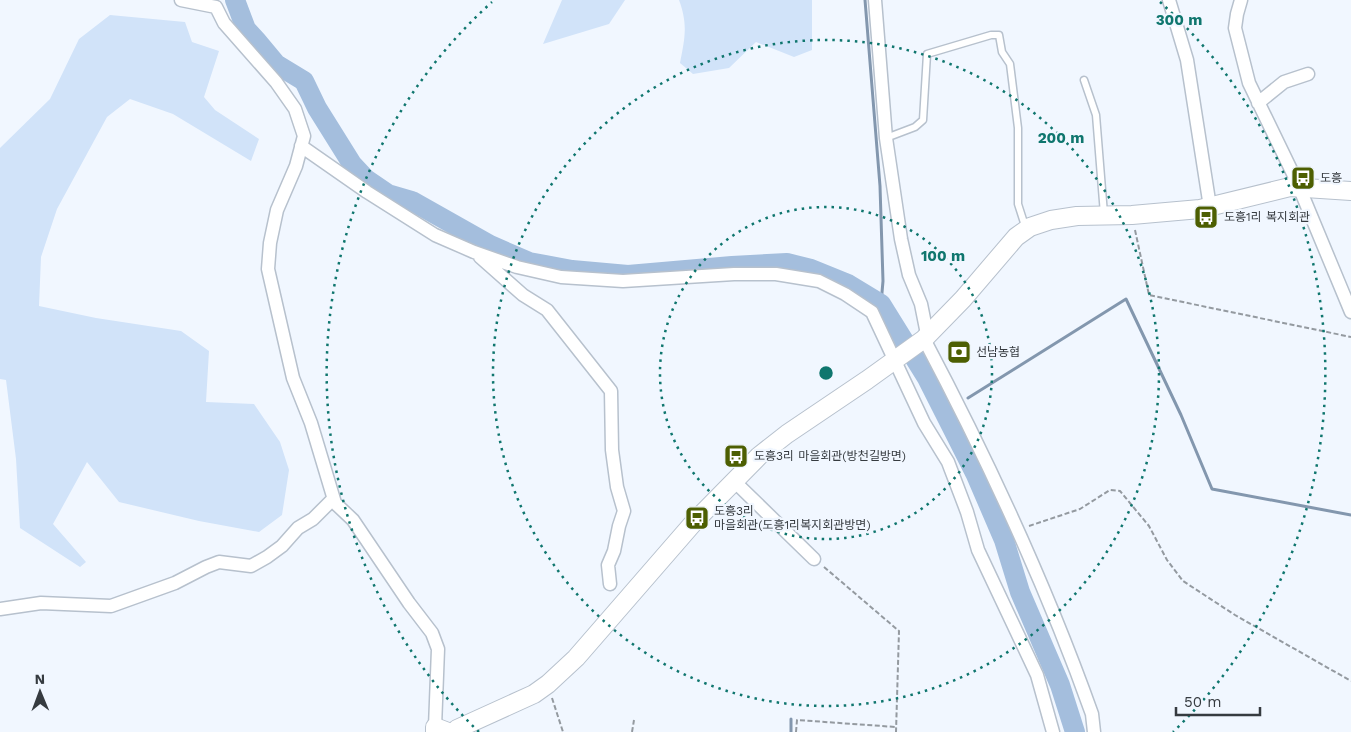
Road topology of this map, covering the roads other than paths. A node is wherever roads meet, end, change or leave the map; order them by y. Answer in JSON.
{"nodes":[{"id":1,"x":181,"y":0,"type":"edge"},
{"id":2,"x":875,"y":0,"type":"edge"},
{"id":3,"x":1169,"y":0,"type":"edge"},
{"id":4,"x":1241,"y":0,"type":"edge"},
{"id":5,"x":1308,"y":74,"type":"dead end"},
{"id":6,"x":1084,"y":80,"type":"dead end"},
{"id":7,"x":1258,"y":103,"type":"junction"},
{"id":8,"x":886,"y":138,"type":"junction"},
{"id":9,"x":301,"y":146,"type":"junction"},
{"id":10,"x":1299,"y":187,"type":"junction"},
{"id":11,"x":1351,"y":191,"type":"edge"},
{"id":12,"x":1210,"y":207,"type":"junction"},
{"id":13,"x":1104,"y":216,"type":"junction"},
{"id":14,"x":1027,"y":230,"type":"junction"},
{"id":15,"x":474,"y":252,"type":"junction"},
{"id":16,"x":1351,"y":312,"type":"edge"},
{"id":17,"x":923,"y":339,"type":"junction"},
{"id":18,"x":898,"y":358,"type":"junction"},
{"id":19,"x":734,"y":481,"type":"junction"},
{"id":20,"x":334,"y":499,"type":"junction"},
{"id":21,"x":814,"y":559,"type":"road end"},
{"id":22,"x":610,"y":584,"type":"dead end"},
{"id":23,"x":0,"y":609,"type":"edge"},
{"id":24,"x":440,"y":730,"type":"edge"},
{"id":25,"x":454,"y":732,"type":"edge"},
{"id":26,"x":1053,"y":732,"type":"edge"},
{"id":27,"x":1094,"y":732,"type":"edge"}],
"edges":[{"from":1,"to":9,"type":"street"},
{"from":2,"to":8,"type":"street"},
{"from":3,"to":12,"type":"street"},
{"from":4,"to":7,"type":"street"},
{"from":5,"to":7,"type":"street"},
{"from":6,"to":13,"type":"lane"},
{"from":7,"to":10,"type":"street"},
{"from":8,"to":14,"type":"lane"},
{"from":8,"to":17,"type":"street"},
{"from":9,"to":15,"type":"street"},
{"from":9,"to":20,"type":"street"},
{"from":10,"to":11,"type":"street"},
{"from":10,"to":12,"type":"street"},
{"from":10,"to":16,"type":"street"},
{"from":12,"to":13,"type":"street"},
{"from":13,"to":14,"type":"street"},
{"from":14,"to":17,"type":"street"},
{"from":15,"to":18,"type":"street"},
{"from":15,"to":22,"type":"street"},
{"from":17,"to":18,"type":"street"},
{"from":17,"to":27,"type":"street"},
{"from":18,"to":19,"type":"street"},
{"from":18,"to":26,"type":"street"},
{"from":19,"to":21,"type":"street"},
{"from":19,"to":25,"type":"street"},
{"from":20,"to":23,"type":"street"},
{"from":20,"to":24,"type":"street"}]}
